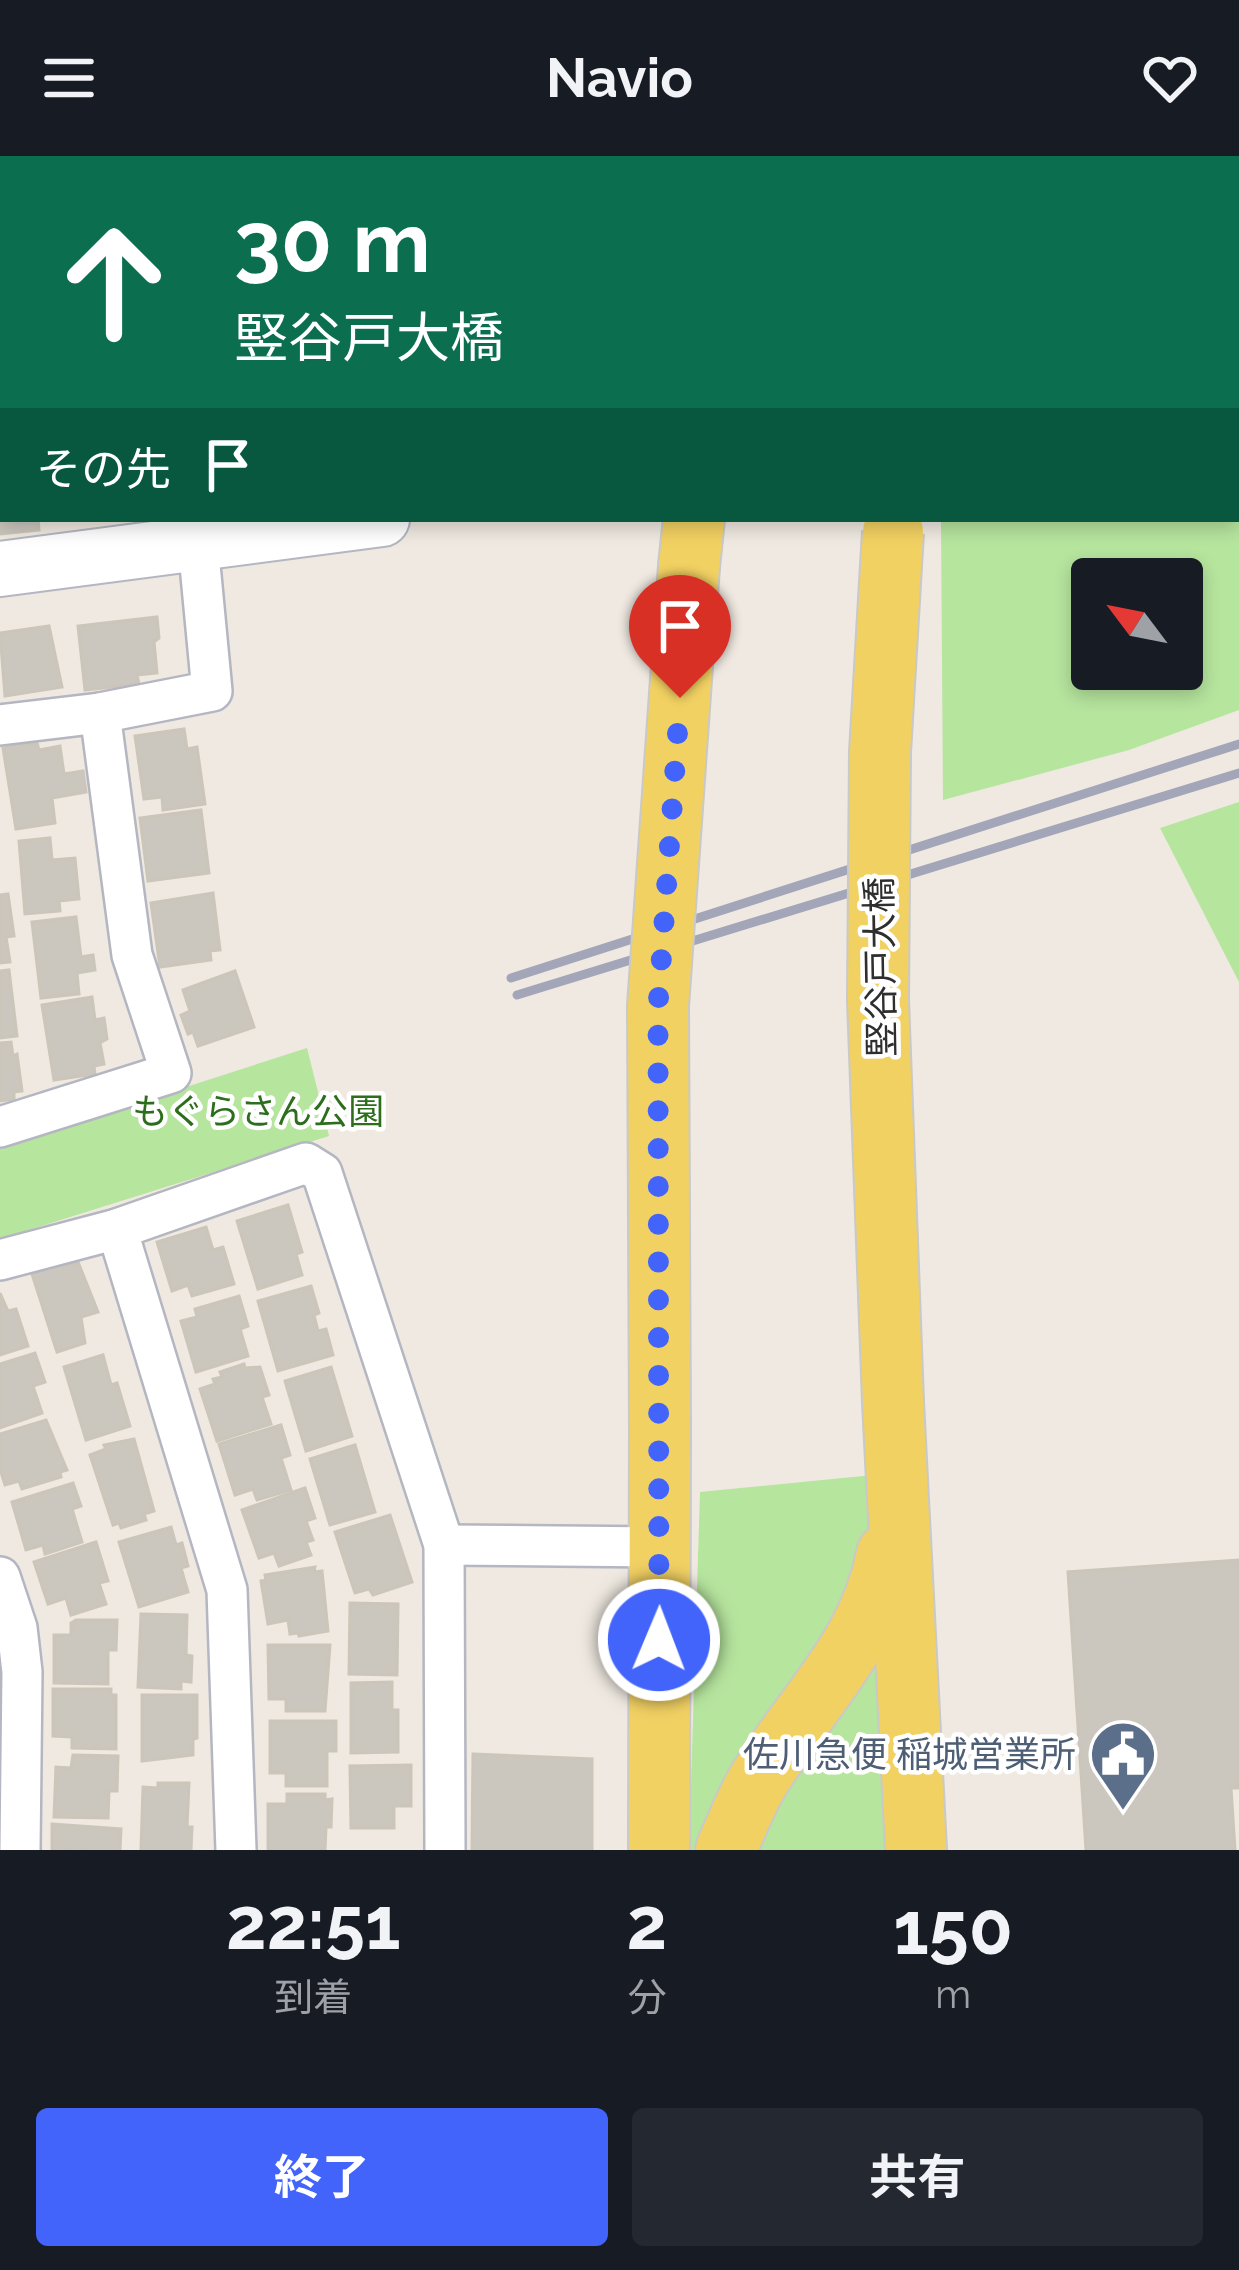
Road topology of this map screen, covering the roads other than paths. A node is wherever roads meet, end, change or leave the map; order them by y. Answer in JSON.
{"nodes":[{"id":1,"x":360,"y":522,"type":"edge"},
{"id":2,"x":894,"y":526,"type":"edge"},
{"id":3,"x":691,"y":543,"type":"edge"},
{"id":4,"x":198,"y":544,"type":"junction"},
{"id":5,"x":0,"y":569,"type":"edge"},
{"id":6,"x":100,"y":713,"type":"junction"},
{"id":7,"x":0,"y":724,"type":"edge"},
{"id":8,"x":0,"y":1127,"type":"edge"},
{"id":9,"x":117,"y":1229,"type":"junction"},
{"id":10,"x":0,"y":1260,"type":"edge"},
{"id":11,"x":897,"y":1495,"type":"junction"},
{"id":12,"x":444,"y":1545,"type":"junction"},
{"id":13,"x":660,"y":1547,"type":"junction"},
{"id":14,"x":0,"y":1577,"type":"edge"},
{"id":15,"x":20,"y":1850,"type":"edge"},
{"id":16,"x":236,"y":1850,"type":"edge"},
{"id":17,"x":445,"y":1850,"type":"edge"},
{"id":18,"x":659,"y":1850,"type":"edge"},
{"id":19,"x":726,"y":1850,"type":"edge"},
{"id":20,"x":916,"y":1850,"type":"edge"}],
"edges":[{"from":1,"to":4,"type":"street"},
{"from":2,"to":11,"type":"main road","name":"竪谷戸大橋","bridge":true},
{"from":3,"to":13,"type":"main road","bridge":true},
{"from":4,"to":5,"type":"street"},
{"from":4,"to":6,"type":"street"},
{"from":6,"to":7,"type":"street"},
{"from":6,"to":8,"type":"street"},
{"from":9,"to":10,"type":"street"},
{"from":9,"to":12,"type":"street"},
{"from":9,"to":16,"type":"street"},
{"from":11,"to":19,"type":"main road"},
{"from":11,"to":20,"type":"main road"},
{"from":12,"to":13,"type":"street"},
{"from":12,"to":17,"type":"street"},
{"from":13,"to":18,"type":"main road"},
{"from":14,"to":15,"type":"street"}]}
